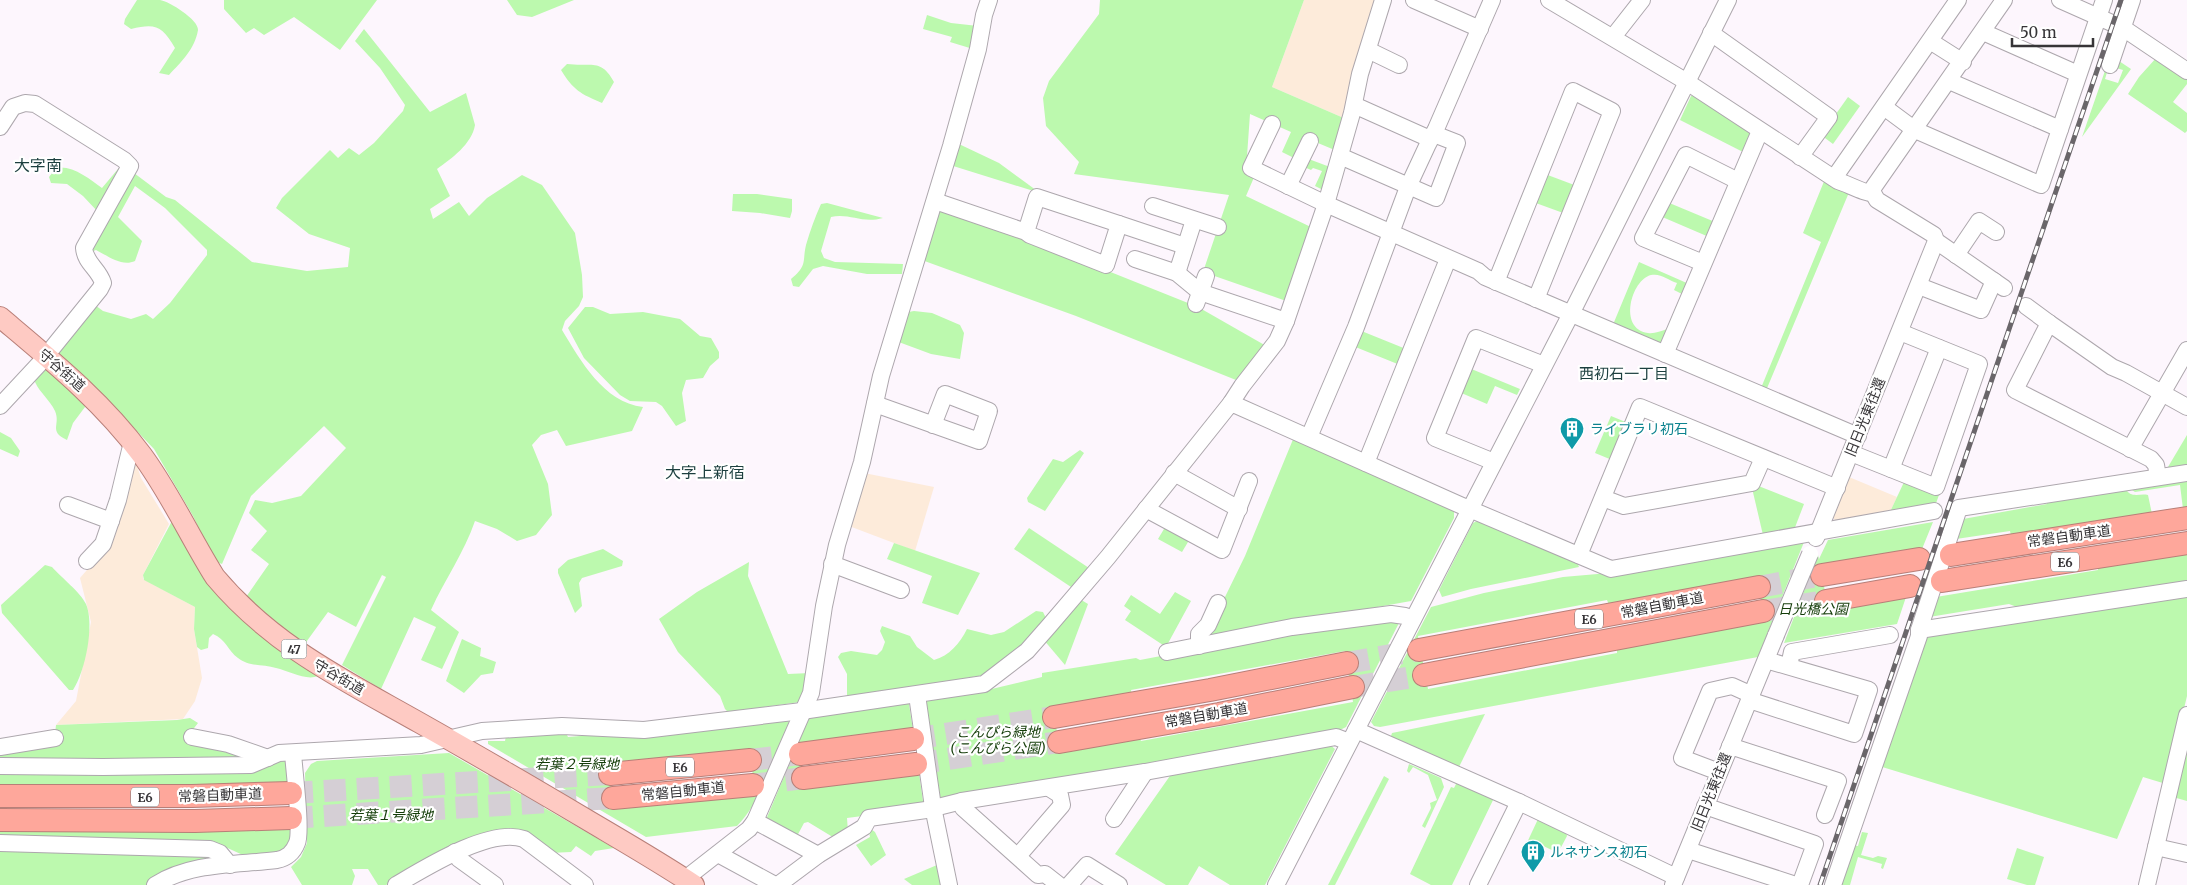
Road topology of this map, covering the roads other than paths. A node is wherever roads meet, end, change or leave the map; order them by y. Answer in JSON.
{"nodes":[{"id":1,"x":989,"y":0,"type":"edge"},
{"id":2,"x":1383,"y":0,"type":"edge"},
{"id":3,"x":1414,"y":0,"type":"edge"},
{"id":4,"x":1492,"y":0,"type":"edge"},
{"id":5,"x":1549,"y":0,"type":"edge"},
{"id":6,"x":1642,"y":0,"type":"edge"},
{"id":7,"x":1728,"y":0,"type":"edge"},
{"id":8,"x":1958,"y":0,"type":"edge"},
{"id":9,"x":2004,"y":0,"type":"edge"},
{"id":10,"x":2060,"y":0,"type":"edge"},
{"id":11,"x":2104,"y":0,"type":"edge"},
{"id":12,"x":2132,"y":0,"type":"edge"},
{"id":13,"x":2098,"y":16,"type":"junction"},
{"id":14,"x":2123,"y":28,"type":"junction"},
{"id":15,"x":1480,"y":30,"type":"junction"},
{"id":16,"x":1983,"y":32,"type":"junction"},
{"id":17,"x":1711,"y":33,"type":"junction"},
{"id":18,"x":1613,"y":38,"type":"junction"},
{"id":19,"x":1930,"y":41,"type":"junction"},
{"id":20,"x":1368,"y":50,"type":"junction"},
{"id":21,"x":1963,"y":62,"type":"junction"},
{"id":22,"x":1399,"y":65,"type":"dead end"},
{"id":23,"x":2110,"y":65,"type":"dead end"},
{"id":24,"x":2187,"y":71,"type":"edge"},
{"id":25,"x":2078,"y":74,"type":"junction"},
{"id":26,"x":1949,"y":81,"type":"junction"},
{"id":27,"x":1687,"y":82,"type":"junction"},
{"id":28,"x":1354,"y":105,"type":"junction"},
{"id":29,"x":1884,"y":107,"type":"junction"},
{"id":30,"x":1272,"y":124,"type":"dead end"},
{"id":31,"x":0,"y":127,"type":"edge"},
{"id":32,"x":2060,"y":129,"type":"junction"},
{"id":33,"x":1915,"y":130,"type":"junction"},
{"id":34,"x":1760,"y":131,"type":"junction"},
{"id":35,"x":1432,"y":137,"type":"junction"},
{"id":36,"x":1310,"y":142,"type":"dead end"},
{"id":37,"x":1340,"y":156,"type":"junction"},
{"id":38,"x":1800,"y":157,"type":"junction"},
{"id":39,"x":1834,"y":178,"type":"junction"},
{"id":40,"x":1738,"y":182,"type":"junction"},
{"id":41,"x":1288,"y":186,"type":"junction"},
{"id":42,"x":1408,"y":187,"type":"junction"},
{"id":43,"x":1873,"y":194,"type":"junction"},
{"id":44,"x":935,"y":201,"type":"junction"},
{"id":45,"x":1326,"y":204,"type":"junction"},
{"id":46,"x":1153,"y":206,"type":"dead end"},
{"id":47,"x":1194,"y":220,"type":"junction"},
{"id":48,"x":1119,"y":224,"type":"junction"},
{"id":49,"x":1218,"y":228,"type":"dead end"},
{"id":50,"x":1026,"y":232,"type":"junction"},
{"id":51,"x":1996,"y":232,"type":"dead end"},
{"id":52,"x":1392,"y":233,"type":"junction"},
{"id":53,"x":1936,"y":241,"type":"junction"},
{"id":54,"x":1185,"y":246,"type":"junction"},
{"id":55,"x":1956,"y":255,"type":"junction"},
{"id":56,"x":1448,"y":258,"type":"junction"},
{"id":57,"x":1135,"y":259,"type":"dead end"},
{"id":58,"x":1704,"y":262,"type":"junction"},
{"id":59,"x":1177,"y":272,"type":"junction"},
{"id":60,"x":1206,"y":276,"type":"dead end"},
{"id":61,"x":1496,"y":282,"type":"junction"},
{"id":62,"x":1919,"y":286,"type":"junction"},
{"id":63,"x":1198,"y":298,"type":"junction"},
{"id":64,"x":1536,"y":299,"type":"junction"},
{"id":65,"x":2026,"y":306,"type":"dead end"},
{"id":66,"x":1570,"y":314,"type":"junction"},
{"id":67,"x":0,"y":317,"type":"edge"},
{"id":68,"x":1286,"y":321,"type":"junction"},
{"id":69,"x":2049,"y":323,"type":"junction"},
{"id":70,"x":1900,"y":332,"type":"junction"},
{"id":71,"x":1939,"y":348,"type":"junction"},
{"id":72,"x":2187,"y":350,"type":"edge"},
{"id":73,"x":1665,"y":354,"type":"junction"},
{"id":74,"x":46,"y":356,"type":"junction"},
{"id":75,"x":1544,"y":365,"type":"junction"},
{"id":76,"x":2163,"y":393,"type":"junction"},
{"id":77,"x":1231,"y":403,"type":"junction"},
{"id":78,"x":875,"y":404,"type":"junction"},
{"id":79,"x":0,"y":406,"type":"edge"},
{"id":80,"x":2187,"y":407,"type":"edge"},
{"id":81,"x":933,"y":425,"type":"dead end"},
{"id":82,"x":1858,"y":436,"type":"junction"},
{"id":83,"x":1309,"y":437,"type":"junction"},
{"id":84,"x":132,"y":442,"type":"junction"},
{"id":85,"x":2130,"y":449,"type":"junction"},
{"id":86,"x":1851,"y":453,"type":"junction"},
{"id":87,"x":1763,"y":458,"type":"junction"},
{"id":88,"x":1494,"y":462,"type":"junction"},
{"id":89,"x":1366,"y":463,"type":"junction"},
{"id":90,"x":1891,"y":469,"type":"junction"},
{"id":91,"x":1174,"y":473,"type":"junction"},
{"id":92,"x":2187,"y":473,"type":"edge"},
{"id":93,"x":2158,"y":477,"type":"junction"},
{"id":94,"x":1249,"y":481,"type":"dead end"},
{"id":95,"x":1837,"y":488,"type":"junction"},
{"id":96,"x":1603,"y":498,"type":"junction"},
{"id":97,"x":68,"y":505,"type":"dead end"},
{"id":98,"x":1146,"y":509,"type":"junction"},
{"id":99,"x":1238,"y":509,"type":"junction"},
{"id":100,"x":1469,"y":509,"type":"junction"},
{"id":101,"x":1934,"y":511,"type":"dead end"},
{"id":102,"x":2187,"y":518,"type":"edge"},
{"id":103,"x":110,"y":521,"type":"junction"},
{"id":104,"x":1819,"y":532,"type":"junction"},
{"id":105,"x":2187,"y":543,"type":"edge"},
{"id":106,"x":1951,"y":554,"type":"dead end"},
{"id":107,"x":1579,"y":556,"type":"junction"},
{"id":108,"x":1919,"y":559,"type":"dead end"},
{"id":109,"x":87,"y":561,"type":"dead end"},
{"id":110,"x":832,"y":564,"type":"junction"},
{"id":111,"x":1822,"y":575,"type":"tunnel mouth"},
{"id":112,"x":1942,"y":581,"type":"dead end"},
{"id":113,"x":1910,"y":586,"type":"dead end"},
{"id":114,"x":1758,"y":587,"type":"tunnel mouth"},
{"id":115,"x":2187,"y":589,"type":"edge"},
{"id":116,"x":901,"y":590,"type":"dead end"},
{"id":117,"x":1826,"y":601,"type":"tunnel mouth"},
{"id":118,"x":1218,"y":603,"type":"dead end"},
{"id":119,"x":1763,"y":611,"type":"tunnel mouth"},
{"id":120,"x":1413,"y":619,"type":"junction"},
{"id":121,"x":1919,"y":630,"type":"junction"},
{"id":122,"x":1890,"y":635,"type":"dead end"},
{"id":123,"x":1199,"y":646,"type":"junction"},
{"id":124,"x":1419,"y":650,"type":"tunnel mouth"},
{"id":125,"x":1167,"y":652,"type":"dead end"},
{"id":126,"x":1766,"y":660,"type":"junction"},
{"id":127,"x":1347,"y":663,"type":"tunnel mouth"},
{"id":128,"x":1789,"y":666,"type":"junction"},
{"id":129,"x":1424,"y":674,"type":"tunnel mouth"},
{"id":130,"x":1353,"y":687,"type":"tunnel mouth"},
{"id":131,"x":917,"y":695,"type":"junction"},
{"id":132,"x":1750,"y":697,"type":"junction"},
{"id":133,"x":802,"y":711,"type":"junction"},
{"id":134,"x":2187,"y":715,"type":"edge"},
{"id":135,"x":1054,"y":717,"type":"tunnel mouth"},
{"id":136,"x":1353,"y":736,"type":"junction"},
{"id":137,"x":192,"y":737,"type":"dead end"},
{"id":138,"x":55,"y":738,"type":"dead end"},
{"id":139,"x":450,"y":739,"type":"junction"},
{"id":140,"x":913,"y":739,"type":"tunnel mouth"},
{"id":141,"x":1058,"y":742,"type":"tunnel mouth"},
{"id":142,"x":1730,"y":746,"type":"junction"},
{"id":143,"x":0,"y":747,"type":"edge"},
{"id":144,"x":293,"y":752,"type":"junction"},
{"id":145,"x":800,"y":754,"type":"tunnel mouth"},
{"id":146,"x":268,"y":758,"type":"junction"},
{"id":147,"x":750,"y":760,"type":"tunnel mouth"},
{"id":148,"x":916,"y":764,"type":"tunnel mouth"},
{"id":149,"x":0,"y":766,"type":"edge"},
{"id":150,"x":1146,"y":772,"type":"junction"},
{"id":151,"x":1719,"y":772,"type":"junction"},
{"id":152,"x":610,"y":774,"type":"tunnel mouth"},
{"id":153,"x":803,"y":778,"type":"tunnel mouth"},
{"id":154,"x":753,"y":784,"type":"tunnel mouth"},
{"id":155,"x":1049,"y":788,"type":"junction"},
{"id":156,"x":291,"y":793,"type":"tunnel mouth"},
{"id":157,"x":0,"y":796,"type":"edge"},
{"id":158,"x":613,"y":798,"type":"tunnel mouth"},
{"id":159,"x":962,"y":801,"type":"junction"},
{"id":160,"x":1519,"y":802,"type":"junction"},
{"id":161,"x":1705,"y":806,"type":"junction"},
{"id":162,"x":933,"y":807,"type":"junction"},
{"id":163,"x":1825,"y":815,"type":"dead end"},
{"id":164,"x":291,"y":818,"type":"tunnel mouth"},
{"id":165,"x":0,"y":820,"type":"edge"},
{"id":166,"x":1114,"y":820,"type":"dead end"},
{"id":167,"x":755,"y":821,"type":"junction"},
{"id":168,"x":0,"y":843,"type":"edge"},
{"id":169,"x":2156,"y":847,"type":"junction"},
{"id":170,"x":1688,"y":850,"type":"junction"},
{"id":171,"x":455,"y":852,"type":"junction"},
{"id":172,"x":718,"y":854,"type":"junction"},
{"id":173,"x":2187,"y":854,"type":"edge"},
{"id":174,"x":818,"y":855,"type":"junction"},
{"id":175,"x":1018,"y":856,"type":"junction"},
{"id":176,"x":230,"y":865,"type":"junction"},
{"id":177,"x":683,"y":881,"type":"edge"},
{"id":178,"x":1675,"y":881,"type":"edge"},
{"id":179,"x":405,"y":883,"type":"edge"},
{"id":180,"x":155,"y":885,"type":"edge"},
{"id":181,"x":495,"y":885,"type":"edge"},
{"id":182,"x":585,"y":885,"type":"edge"},
{"id":183,"x":777,"y":885,"type":"edge"},
{"id":184,"x":948,"y":885,"type":"edge"},
{"id":185,"x":1059,"y":885,"type":"edge"},
{"id":186,"x":1069,"y":885,"type":"edge"},
{"id":187,"x":1119,"y":885,"type":"edge"},
{"id":188,"x":1276,"y":885,"type":"edge"},
{"id":189,"x":1478,"y":885,"type":"edge"},
{"id":190,"x":1796,"y":885,"type":"edge"},
{"id":191,"x":1800,"y":885,"type":"edge"},
{"id":192,"x":1833,"y":885,"type":"edge"},
{"id":193,"x":2147,"y":885,"type":"edge"}],
"edges":[{"from":1,"to":44,"type":"street"},
{"from":2,"to":20,"type":"street"},
{"from":3,"to":15,"type":"street"},
{"from":4,"to":15,"type":"street"},
{"from":5,"to":18,"type":"street"},
{"from":6,"to":18,"type":"street"},
{"from":7,"to":17,"type":"street"},
{"from":8,"to":19,"type":"street"},
{"from":9,"to":16,"type":"street"},
{"from":10,"to":13,"type":"street"},
{"from":11,"to":13,"type":"street"},
{"from":12,"to":14,"type":"street"},
{"from":13,"to":14,"type":"street"},
{"from":13,"to":25,"type":"street"},
{"from":14,"to":23,"type":"street"},
{"from":14,"to":24,"type":"street"},
{"from":15,"to":35,"type":"street"},
{"from":16,"to":21,"type":"street"},
{"from":16,"to":25,"type":"street"},
{"from":17,"to":27,"type":"street"},
{"from":17,"to":38,"type":"street"},
{"from":18,"to":27,"type":"street"},
{"from":19,"to":21,"type":"street"},
{"from":19,"to":29,"type":"street"},
{"from":20,"to":22,"type":"street"},
{"from":20,"to":28,"type":"street"},
{"from":21,"to":26,"type":"street"},
{"from":25,"to":32,"type":"street"},
{"from":26,"to":32,"type":"street"},
{"from":26,"to":33,"type":"street"},
{"from":27,"to":34,"type":"street"},
{"from":27,"to":66,"type":"street"},
{"from":28,"to":35,"type":"street"},
{"from":28,"to":37,"type":"street"},
{"from":29,"to":33,"type":"street"},
{"from":29,"to":39,"type":"street"},
{"from":30,"to":41,"type":"street"},
{"from":31,"to":74,"type":"street"},
{"from":32,"to":33,"type":"street"},
{"from":33,"to":43,"type":"street"},
{"from":34,"to":38,"type":"street"},
{"from":34,"to":40,"type":"street"},
{"from":35,"to":42,"type":"street"},
{"from":35,"to":42,"type":"street"},
{"from":36,"to":41,"type":"street"},
{"from":37,"to":42,"type":"street"},
{"from":37,"to":45,"type":"street"},
{"from":38,"to":39,"type":"street"},
{"from":39,"to":43,"type":"street"},
{"from":40,"to":58,"type":"street"},
{"from":40,"to":58,"type":"street"},
{"from":41,"to":45,"type":"street"},
{"from":42,"to":52,"type":"street"},
{"from":43,"to":53,"type":"street"},
{"from":44,"to":50,"type":"street"},
{"from":44,"to":78,"type":"street"},
{"from":45,"to":52,"type":"street"},
{"from":45,"to":68,"type":"street"},
{"from":46,"to":47,"type":"street"},
{"from":47,"to":49,"type":"street"},
{"from":47,"to":54,"type":"street"},
{"from":48,"to":50,"type":"street"},
{"from":48,"to":50,"type":"street"},
{"from":48,"to":54,"type":"street"},
{"from":51,"to":55,"type":"street"},
{"from":52,"to":56,"type":"street"},
{"from":52,"to":83,"type":"street"},
{"from":53,"to":55,"type":"street"},
{"from":53,"to":62,"type":"street","name":"旧日光東往還"},
{"from":54,"to":59,"type":"street"},
{"from":55,"to":62,"type":"street"},
{"from":56,"to":61,"type":"street"},
{"from":56,"to":89,"type":"street"},
{"from":57,"to":59,"type":"street"},
{"from":58,"to":73,"type":"street"},
{"from":59,"to":63,"type":"street"},
{"from":60,"to":63,"type":"street"},
{"from":61,"to":64,"type":"street"},
{"from":61,"to":64,"type":"street"},
{"from":62,"to":70,"type":"street","name":"旧日光東往還"},
{"from":63,"to":68,"type":"street"},
{"from":64,"to":66,"type":"street"},
{"from":65,"to":69,"type":"street"},
{"from":66,"to":73,"type":"street"},
{"from":66,"to":75,"type":"street"},
{"from":67,"to":74,"type":"main road","name":"守谷街道","number":"47"},
{"from":68,"to":77,"type":"street"},
{"from":69,"to":76,"type":"street"},
{"from":69,"to":85,"type":"street"},
{"from":70,"to":71,"type":"street"},
{"from":70,"to":82,"type":"street","name":"旧日光東往還"},
{"from":71,"to":90,"type":"street"},
{"from":71,"to":90,"type":"street"},
{"from":72,"to":76,"type":"street"},
{"from":73,"to":82,"type":"street"},
{"from":74,"to":79,"type":"street"},
{"from":74,"to":84,"type":"main road","name":"守谷街道","number":"47"},
{"from":75,"to":88,"type":"street"},
{"from":75,"to":88,"type":"street"},
{"from":76,"to":80,"type":"street"},
{"from":76,"to":85,"type":"street"},
{"from":77,"to":83,"type":"street"},
{"from":77,"to":91,"type":"street"},
{"from":78,"to":81,"type":"street"},
{"from":78,"to":110,"type":"street"},
{"from":82,"to":86,"type":"street","name":"旧日光東往還"},
{"from":83,"to":89,"type":"street"},
{"from":84,"to":103,"type":"street"},
{"from":84,"to":139,"type":"main road","name":"守谷街道","number":"47"},
{"from":85,"to":93,"type":"street"},
{"from":86,"to":90,"type":"street"},
{"from":86,"to":95,"type":"street","name":"旧日光東往還"},
{"from":87,"to":95,"type":"street"},
{"from":87,"to":96,"type":"street"},
{"from":87,"to":96,"type":"street"},
{"from":88,"to":100,"type":"street"},
{"from":89,"to":100,"type":"street"},
{"from":91,"to":98,"type":"street"},
{"from":91,"to":99,"type":"street"},
{"from":92,"to":93,"type":"street"},
{"from":93,"to":121,"type":"street"},
{"from":94,"to":99,"type":"street"},
{"from":95,"to":104,"type":"street","name":"旧日光東往還"},
{"from":96,"to":107,"type":"street"},
{"from":97,"to":103,"type":"street"},
{"from":98,"to":99,"type":"street"},
{"from":98,"to":131,"type":"street"},
{"from":100,"to":107,"type":"street"},
{"from":100,"to":120,"type":"street"},
{"from":101,"to":104,"type":"street"},
{"from":102,"to":106,"type":"highway","name":"常磐自動車道","number":"E6"},
{"from":103,"to":109,"type":"street"},
{"from":104,"to":107,"type":"street"},
{"from":104,"to":126,"type":"street","name":"旧日光東往還","bridge":true},
{"from":105,"to":112,"type":"highway","name":"常磐自動車道","number":"E6"},
{"from":108,"to":111,"type":"highway"},
{"from":110,"to":116,"type":"street"},
{"from":110,"to":133,"type":"street"},
{"from":113,"to":117,"type":"highway"},
{"from":114,"to":124,"type":"highway","name":"常磐自動車道","number":"E6"},
{"from":115,"to":121,"type":"street"},
{"from":118,"to":123,"type":"street"},
{"from":119,"to":129,"type":"highway","name":"常磐自動車道","number":"E6"},
{"from":120,"to":123,"type":"street"},
{"from":120,"to":136,"type":"street"},
{"from":121,"to":192,"type":"street"},
{"from":122,"to":128,"type":"street"},
{"from":123,"to":125,"type":"street"},
{"from":126,"to":128,"type":"street"},
{"from":126,"to":132,"type":"street","name":"旧日光東往還"},
{"from":127,"to":135,"type":"highway","name":"常磐自動車道"},
{"from":128,"to":132,"type":"street"},
{"from":130,"to":141,"type":"highway","name":"常磐自動車道"},
{"from":131,"to":133,"type":"street"},
{"from":131,"to":162,"type":"street"},
{"from":132,"to":142,"type":"street","name":"旧日光東往還"},
{"from":132,"to":151,"type":"street"},
{"from":133,"to":139,"type":"street"},
{"from":133,"to":167,"type":"street"},
{"from":134,"to":169,"type":"street"},
{"from":136,"to":150,"type":"street"},
{"from":136,"to":160,"type":"street"},
{"from":136,"to":188,"type":"street"},
{"from":137,"to":146,"type":"street"},
{"from":138,"to":143,"type":"street"},
{"from":139,"to":144,"type":"street"},
{"from":139,"to":177,"type":"main road","name":"守谷街道","number":"47"},
{"from":140,"to":145,"type":"highway"},
{"from":142,"to":151,"type":"street","name":"旧日光東往還"},
{"from":142,"to":163,"type":"street"},
{"from":144,"to":146,"type":"street"},
{"from":144,"to":176,"type":"street"},
{"from":146,"to":149,"type":"street"},
{"from":147,"to":152,"type":"highway","name":"常磐自動車道","number":"E6"},
{"from":148,"to":153,"type":"highway"},
{"from":150,"to":155,"type":"street"},
{"from":150,"to":166,"type":"street"},
{"from":151,"to":161,"type":"street","name":"旧日光東往還"},
{"from":154,"to":158,"type":"highway","name":"常磐自動車道","number":"E6"},
{"from":155,"to":159,"type":"street"},
{"from":155,"to":175,"type":"street"},
{"from":156,"to":157,"type":"highway","name":"常磐自動車道","number":"E6"},
{"from":159,"to":162,"type":"street"},
{"from":159,"to":175,"type":"street"},
{"from":160,"to":178,"type":"street"},
{"from":160,"to":189,"type":"street"},
{"from":161,"to":170,"type":"street","name":"旧日光東往還"},
{"from":161,"to":191,"type":"street"},
{"from":162,"to":174,"type":"street"},
{"from":162,"to":184,"type":"street"},
{"from":164,"to":165,"type":"highway","name":"常磐自動車道","number":"E6"},
{"from":167,"to":172,"type":"street"},
{"from":167,"to":174,"type":"street"},
{"from":168,"to":176,"type":"street"},
{"from":169,"to":173,"type":"street"},
{"from":169,"to":193,"type":"street"},
{"from":170,"to":178,"type":"street","name":"旧日光東往還"},
{"from":170,"to":190,"type":"street"},
{"from":171,"to":179,"type":"street"},
{"from":171,"to":181,"type":"street"},
{"from":171,"to":182,"type":"street"},
{"from":172,"to":177,"type":"street"},
{"from":172,"to":183,"type":"street"},
{"from":174,"to":183,"type":"street"},
{"from":175,"to":185,"type":"street"},
{"from":176,"to":180,"type":"street"},
{"from":186,"to":187,"type":"street"}]}
